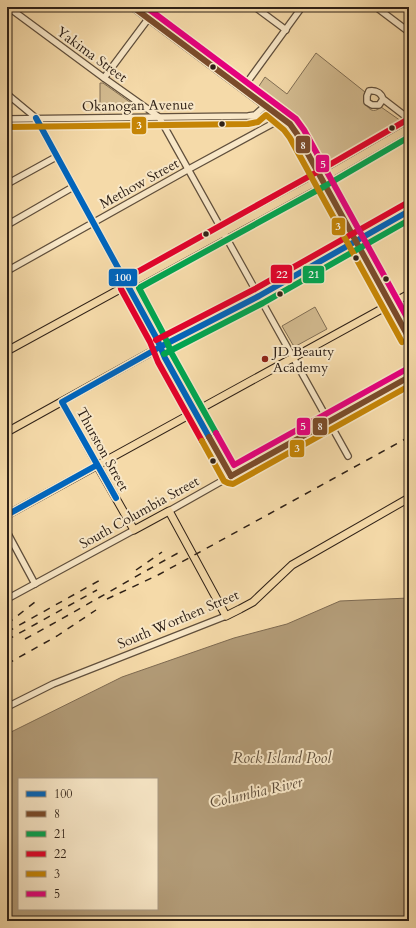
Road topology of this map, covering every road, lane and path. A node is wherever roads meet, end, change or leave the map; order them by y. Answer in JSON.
{"nodes":[{"id":1,"x":133,"y":7,"type":"edge"},
{"id":2,"x":157,"y":7,"type":"edge"},
{"id":3,"x":255,"y":7,"type":"edge"},
{"id":4,"x":302,"y":7,"type":"edge"},
{"id":5,"x":376,"y":7,"type":"edge"},
{"id":6,"x":8,"y":8,"type":"edge"},
{"id":7,"x":149,"y":18,"type":"junction"},
{"id":8,"x":286,"y":30,"type":"junction"},
{"id":9,"x":409,"y":32,"type":"edge"},
{"id":10,"x":104,"y":78,"type":"junction"},
{"id":11,"x":243,"y":88,"type":"junction"},
{"id":12,"x":7,"y":94,"type":"edge"},
{"id":13,"x":383,"y":99,"type":"dead end"},
{"id":14,"x":266,"y":105,"type":"junction"},
{"id":15,"x":248,"y":116,"type":"junction"},
{"id":16,"x":159,"y":117,"type":"junction"},
{"id":17,"x":36,"y":118,"type":"junction"},
{"id":18,"x":283,"y":118,"type":"junction"},
{"id":19,"x":7,"y":119,"type":"edge"},
{"id":20,"x":409,"y":119,"type":"edge"},
{"id":21,"x":409,"y":128,"type":"edge"},
{"id":22,"x":56,"y":157,"type":"junction"},
{"id":23,"x":189,"y":169,"type":"junction"},
{"id":24,"x":321,"y":179,"type":"junction"},
{"id":25,"x":7,"y":184,"type":"edge"},
{"id":26,"x":73,"y":187,"type":"junction"},
{"id":27,"x":409,"y":211,"type":"edge"},
{"id":28,"x":93,"y":222,"type":"junction"},
{"id":29,"x":7,"y":225,"type":"edge"},
{"id":30,"x":223,"y":233,"type":"junction"},
{"id":31,"x":356,"y":240,"type":"junction"},
{"id":32,"x":7,"y":271,"type":"edge"},
{"id":33,"x":128,"y":285,"type":"junction"},
{"id":34,"x":409,"y":294,"type":"edge"},
{"id":35,"x":259,"y":296,"type":"junction"},
{"id":36,"x":390,"y":304,"type":"junction"},
{"id":37,"x":409,"y":338,"type":"edge"},
{"id":38,"x":160,"y":347,"type":"junction"},
{"id":39,"x":7,"y":351,"type":"edge"},
{"id":40,"x":292,"y":358,"type":"junction"},
{"id":41,"x":409,"y":377,"type":"edge"},
{"id":42,"x":62,"y":402,"type":"junction"},
{"id":43,"x":194,"y":411,"type":"junction"},
{"id":44,"x":328,"y":421,"type":"junction"},
{"id":45,"x":7,"y":432,"type":"edge"},
{"id":46,"x":348,"y":456,"type":"dead end"},
{"id":47,"x":97,"y":465,"type":"junction"},
{"id":48,"x":231,"y":476,"type":"junction"},
{"id":49,"x":409,"y":498,"type":"edge"},
{"id":50,"x":169,"y":511,"type":"junction"},
{"id":51,"x":7,"y":515,"type":"edge"},
{"id":52,"x":134,"y":530,"type":"junction"},
{"id":53,"x":7,"y":532,"type":"edge"},
{"id":54,"x":35,"y":584,"type":"junction"},
{"id":55,"x":7,"y":599,"type":"edge"},
{"id":56,"x":226,"y":616,"type":"junction"},
{"id":57,"x":7,"y":707,"type":"edge"}],
"edges":[{"from":1,"to":7,"type":"main road"},
{"from":2,"to":7,"type":"street"},
{"from":3,"to":8,"type":"street"},
{"from":4,"to":8,"type":"street"},
{"from":5,"to":9,"type":"street"},
{"from":6,"to":10,"type":"street","name":"Yakima Street"},
{"from":7,"to":10,"type":"street"},
{"from":7,"to":11,"type":"main road"},
{"from":8,"to":11,"type":"street"},
{"from":10,"to":16,"type":"street","name":"Yakima Street"},
{"from":11,"to":14,"type":"main road"},
{"from":12,"to":17,"type":"street"},
{"from":13,"to":20,"type":"street"},
{"from":14,"to":15,"type":"street","name":"Okanogan Avenue"},
{"from":14,"to":18,"type":"main road"},
{"from":15,"to":16,"type":"street","name":"Okanogan Avenue"},
{"from":15,"to":18,"type":"street"},
{"from":16,"to":17,"type":"street","name":"Okanogan Avenue"},
{"from":16,"to":23,"type":"street","name":"Yakima Street"},
{"from":17,"to":19,"type":"street","name":"Okanogan Avenue"},
{"from":17,"to":22,"type":"street"},
{"from":18,"to":23,"type":"street","name":"Methow Street"},
{"from":18,"to":24,"type":"main road"},
{"from":21,"to":24,"type":"main road"},
{"from":22,"to":25,"type":"street"},
{"from":22,"to":26,"type":"street"},
{"from":23,"to":28,"type":"street","name":"Methow Street"},
{"from":23,"to":30,"type":"street","name":"Yakima Street"},
{"from":24,"to":30,"type":"main road"},
{"from":24,"to":31,"type":"main road"},
{"from":26,"to":28,"type":"street"},
{"from":26,"to":29,"type":"street"},
{"from":27,"to":31,"type":"main road"},
{"from":28,"to":32,"type":"street","name":"Methow Street"},
{"from":28,"to":33,"type":"street"},
{"from":30,"to":33,"type":"main road"},
{"from":30,"to":35,"type":"street","name":"Yakima Street"},
{"from":31,"to":35,"type":"main road"},
{"from":31,"to":36,"type":"main road"},
{"from":33,"to":38,"type":"street"},
{"from":33,"to":39,"type":"main road"},
{"from":34,"to":36,"type":"main road"},
{"from":35,"to":38,"type":"main road"},
{"from":35,"to":40,"type":"street","name":"Yakima Street"},
{"from":36,"to":37,"type":"main road"},
{"from":36,"to":40,"type":"main road"},
{"from":38,"to":42,"type":"main road"},
{"from":38,"to":43,"type":"street"},
{"from":40,"to":43,"type":"main road"},
{"from":40,"to":44,"type":"street","name":"Yakima Street"},
{"from":41,"to":44,"type":"street","name":"South Columbia Street"},
{"from":42,"to":45,"type":"main road"},
{"from":42,"to":47,"type":"street","name":"Thurston Street"},
{"from":43,"to":47,"type":"main road"},
{"from":43,"to":48,"type":"street"},
{"from":44,"to":46,"type":"street","name":"Yakima Street"},
{"from":44,"to":48,"type":"street","name":"South Columbia Street"},
{"from":47,"to":51,"type":"main road"},
{"from":47,"to":52,"type":"main road","name":"Thurston Street"},
{"from":48,"to":50,"type":"street","name":"South Columbia Street"},
{"from":49,"to":56,"type":"main road","name":"South Worthen Street"},
{"from":50,"to":52,"type":"main road","name":"South Columbia Street"},
{"from":50,"to":56,"type":"main road"},
{"from":52,"to":54,"type":"street","name":"South Columbia Street"},
{"from":53,"to":54,"type":"street"},
{"from":54,"to":55,"type":"street","name":"South Columbia Street"},
{"from":56,"to":57,"type":"street","name":"South Worthen Street"}]}
